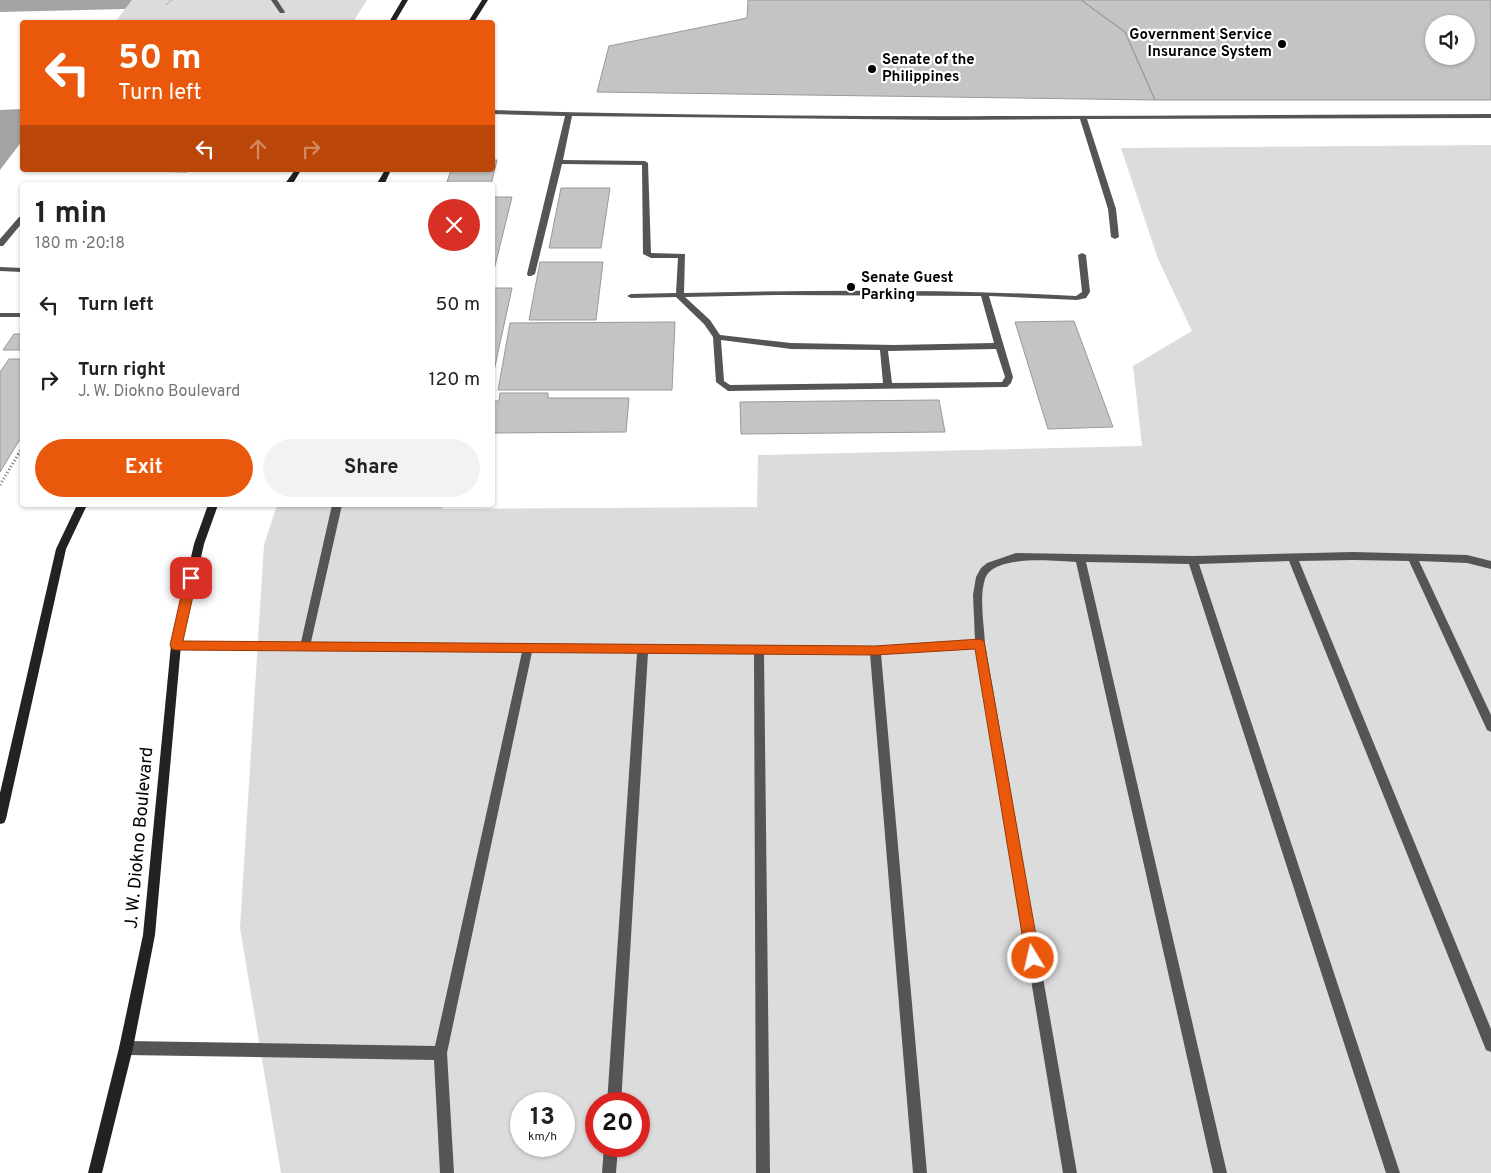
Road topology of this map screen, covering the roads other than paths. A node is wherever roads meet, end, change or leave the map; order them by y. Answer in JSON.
{"nodes":[{"id":1,"x":274,"y":0,"type":"edge"},
{"id":2,"x":405,"y":0,"type":"edge"},
{"id":3,"x":485,"y":0,"type":"edge"},
{"id":4,"x":282,"y":12,"type":"dead end"},
{"id":5,"x":393,"y":20,"type":"edge"},
{"id":6,"x":472,"y":20,"type":"edge"},
{"id":7,"x":495,"y":112,"type":"edge"},
{"id":8,"x":569,"y":115,"type":"junction"},
{"id":9,"x":1491,"y":116,"type":"edge"},
{"id":10,"x":1083,"y":118,"type":"junction"},
{"id":11,"x":559,"y":162,"type":"junction"},
{"id":12,"x":20,"y":223,"type":"edge"},
{"id":13,"x":1115,"y":237,"type":"dead end"},
{"id":14,"x":0,"y":244,"type":"edge"},
{"id":15,"x":1082,"y":255,"type":"dead end"},
{"id":16,"x":0,"y":269,"type":"edge"},
{"id":17,"x":20,"y":270,"type":"edge"},
{"id":18,"x":531,"y":274,"type":"dead end"},
{"id":19,"x":985,"y":295,"type":"junction"},
{"id":20,"x":631,"y":296,"type":"dead end"},
{"id":21,"x":680,"y":296,"type":"junction"},
{"id":22,"x":0,"y":315,"type":"edge"},
{"id":23,"x":20,"y":315,"type":"edge"},
{"id":24,"x":717,"y":337,"type":"junction"},
{"id":25,"x":999,"y":346,"type":"junction"},
{"id":26,"x":884,"y":348,"type":"junction"},
{"id":27,"x":888,"y":387,"type":"junction"},
{"id":28,"x":81,"y":507,"type":"edge"},
{"id":29,"x":212,"y":507,"type":"edge"},
{"id":30,"x":338,"y":507,"type":"edge"},
{"id":31,"x":1080,"y":558,"type":"junction"},
{"id":32,"x":1293,"y":558,"type":"junction"},
{"id":33,"x":1412,"y":558,"type":"junction"},
{"id":34,"x":1193,"y":560,"type":"junction"},
{"id":35,"x":1491,"y":565,"type":"edge"},
{"id":36,"x":980,"y":644,"type":"junction"},
{"id":37,"x":176,"y":645,"type":"junction"},
{"id":38,"x":305,"y":646,"type":"junction"},
{"id":39,"x":528,"y":648,"type":"junction"},
{"id":40,"x":643,"y":648,"type":"junction"},
{"id":41,"x":759,"y":649,"type":"junction"},
{"id":42,"x":875,"y":650,"type":"junction"},
{"id":43,"x":1491,"y":727,"type":"edge"},
{"id":44,"x":0,"y":819,"type":"edge"},
{"id":45,"x":1491,"y":1045,"type":"edge"},
{"id":46,"x":126,"y":1048,"type":"junction"},
{"id":47,"x":440,"y":1053,"type":"junction"},
{"id":48,"x":615,"y":1092,"type":"edge"},
{"id":49,"x":610,"y":1157,"type":"edge"},
{"id":50,"x":94,"y":1173,"type":"edge"},
{"id":51,"x":446,"y":1173,"type":"edge"},
{"id":52,"x":609,"y":1173,"type":"edge"},
{"id":53,"x":763,"y":1173,"type":"edge"},
{"id":54,"x":920,"y":1173,"type":"edge"},
{"id":55,"x":1070,"y":1173,"type":"edge"},
{"id":56,"x":1220,"y":1173,"type":"edge"},
{"id":57,"x":1393,"y":1173,"type":"edge"}],
"edges":[{"from":1,"to":4,"type":"lane"},
{"from":2,"to":5,"type":"street"},
{"from":3,"to":6,"type":"street"},
{"from":7,"to":8,"type":"lane"},
{"from":8,"to":10,"type":"lane"},
{"from":8,"to":11,"type":"lane"},
{"from":9,"to":10,"type":"lane"},
{"from":10,"to":13,"type":"lane"},
{"from":11,"to":18,"type":"lane"},
{"from":11,"to":21,"type":"lane"},
{"from":12,"to":14,"type":"lane"},
{"from":15,"to":19,"type":"lane"},
{"from":16,"to":17,"type":"lane"},
{"from":19,"to":21,"type":"lane"},
{"from":19,"to":25,"type":"lane"},
{"from":20,"to":21,"type":"lane"},
{"from":21,"to":24,"type":"lane"},
{"from":22,"to":23,"type":"lane"},
{"from":24,"to":26,"type":"lane"},
{"from":24,"to":27,"type":"lane"},
{"from":25,"to":26,"type":"lane"},
{"from":25,"to":27,"type":"lane"},
{"from":26,"to":27,"type":"lane"},
{"from":28,"to":44,"type":"street"},
{"from":29,"to":37,"type":"street","name":"J. W. Diokno Boulevard"},
{"from":30,"to":38,"type":"lane"},
{"from":31,"to":34,"type":"lane"},
{"from":31,"to":36,"type":"lane"},
{"from":31,"to":56,"type":"lane"},
{"from":32,"to":33,"type":"lane"},
{"from":32,"to":34,"type":"lane"},
{"from":32,"to":45,"type":"lane"},
{"from":33,"to":35,"type":"lane"},
{"from":33,"to":43,"type":"lane"},
{"from":34,"to":57,"type":"lane"},
{"from":36,"to":42,"type":"lane"},
{"from":36,"to":55,"type":"lane"},
{"from":37,"to":38,"type":"lane"},
{"from":37,"to":46,"type":"street","name":"J. W. Diokno Boulevard"},
{"from":38,"to":39,"type":"lane"},
{"from":39,"to":40,"type":"lane"},
{"from":39,"to":47,"type":"lane"},
{"from":40,"to":41,"type":"lane"},
{"from":40,"to":48,"type":"lane"},
{"from":41,"to":42,"type":"lane"},
{"from":41,"to":53,"type":"lane"},
{"from":42,"to":54,"type":"lane"},
{"from":46,"to":47,"type":"lane"},
{"from":46,"to":50,"type":"street","name":"J. W. Diokno Boulevard"},
{"from":47,"to":51,"type":"lane"},
{"from":49,"to":52,"type":"lane"}]}
